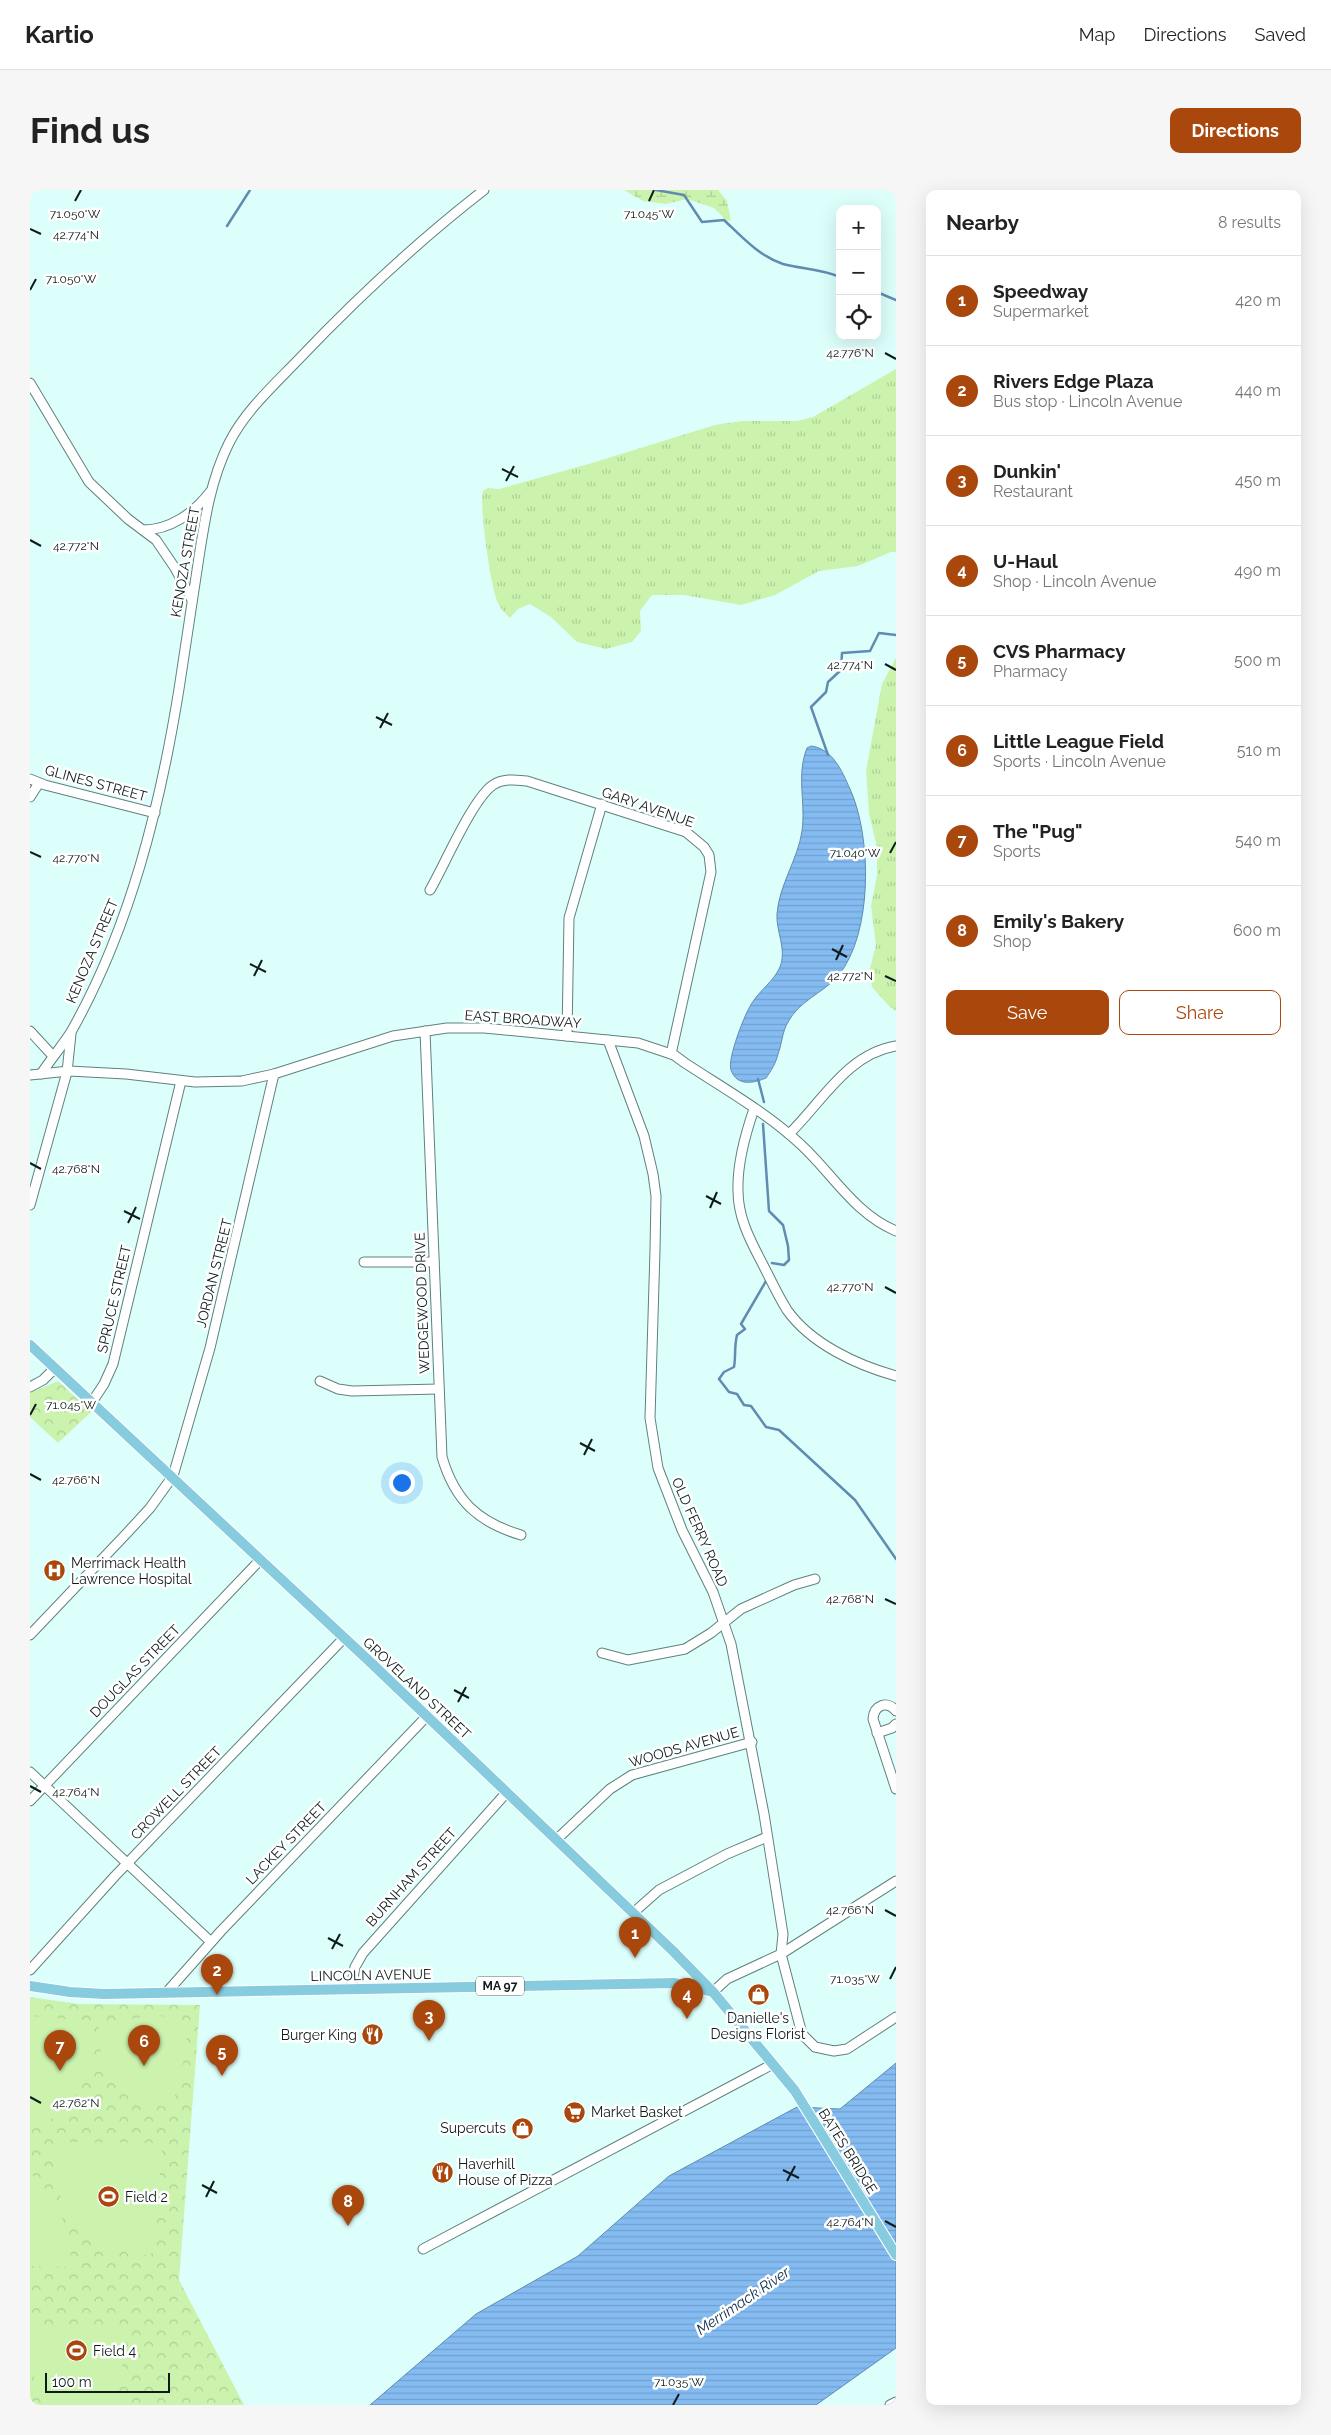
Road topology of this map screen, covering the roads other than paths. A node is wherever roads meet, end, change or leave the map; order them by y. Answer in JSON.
{"nodes":[{"id":1,"x":484,"y":190,"type":"edge"},
{"id":2,"x":30,"y":383,"type":"edge"},
{"id":3,"x":212,"y":490,"type":"junction"},
{"id":4,"x":143,"y":530,"type":"junction"},
{"id":5,"x":192,"y":600,"type":"junction"},
{"id":6,"x":34,"y":781,"type":"edge"},
{"id":7,"x":30,"y":797,"type":"edge"},
{"id":8,"x":602,"y":804,"type":"junction"},
{"id":9,"x":155,"y":813,"type":"junction"},
{"id":10,"x":430,"y":890,"type":"dead end"},
{"id":11,"x":30,"y":1031,"type":"edge"},
{"id":12,"x":71,"y":1031,"type":"junction"},
{"id":13,"x":425,"y":1031,"type":"junction"},
{"id":14,"x":567,"y":1036,"type":"junction"},
{"id":15,"x":608,"y":1040,"type":"junction"},
{"id":16,"x":896,"y":1046,"type":"edge"},
{"id":17,"x":671,"y":1054,"type":"junction"},
{"id":18,"x":53,"y":1056,"type":"junction"},
{"id":19,"x":67,"y":1072,"type":"junction"},
{"id":20,"x":41,"y":1074,"type":"junction"},
{"id":21,"x":274,"y":1074,"type":"junction"},
{"id":22,"x":30,"y":1075,"type":"edge"},
{"id":23,"x":181,"y":1081,"type":"junction"},
{"id":24,"x":754,"y":1109,"type":"junction"},
{"id":25,"x":789,"y":1134,"type":"junction"},
{"id":26,"x":30,"y":1205,"type":"edge"},
{"id":27,"x":896,"y":1230,"type":"edge"},
{"id":28,"x":364,"y":1262,"type":"dead end"},
{"id":29,"x":434,"y":1262,"type":"junction"},
{"id":30,"x":30,"y":1345,"type":"edge"},
{"id":31,"x":55,"y":1368,"type":"junction"},
{"id":32,"x":896,"y":1376,"type":"edge"},
{"id":33,"x":320,"y":1380,"type":"dead end"},
{"id":34,"x":30,"y":1388,"type":"edge"},
{"id":35,"x":439,"y":1389,"type":"junction"},
{"id":36,"x":92,"y":1402,"type":"junction"},
{"id":37,"x":173,"y":1476,"type":"junction"},
{"id":38,"x":521,"y":1534,"type":"dead end"},
{"id":39,"x":260,"y":1560,"type":"junction"},
{"id":40,"x":815,"y":1580,"type":"dead end"},
{"id":41,"x":724,"y":1622,"type":"junction"},
{"id":42,"x":30,"y":1635,"type":"edge"},
{"id":43,"x":344,"y":1638,"type":"junction"},
{"id":44,"x":602,"y":1653,"type":"dead end"},
{"id":45,"x":896,"y":1711,"type":"edge"},
{"id":46,"x":427,"y":1716,"type":"junction"},
{"id":47,"x":896,"y":1724,"type":"edge"},
{"id":48,"x":877,"y":1733,"type":"junction"},
{"id":49,"x":752,"y":1742,"type":"junction"},
{"id":50,"x":30,"y":1772,"type":"edge"},
{"id":51,"x":45,"y":1786,"type":"junction"},
{"id":52,"x":896,"y":1789,"type":"edge"},
{"id":53,"x":507,"y":1792,"type":"junction"},
{"id":54,"x":30,"y":1802,"type":"edge"},
{"id":55,"x":767,"y":1837,"type":"junction"},
{"id":56,"x":557,"y":1839,"type":"junction"},
{"id":57,"x":127,"y":1864,"type":"junction"},
{"id":58,"x":896,"y":1880,"type":"edge"},
{"id":59,"x":633,"y":1913,"type":"junction"},
{"id":60,"x":211,"y":1942,"type":"junction"},
{"id":61,"x":781,"y":1954,"type":"junction"},
{"id":62,"x":30,"y":1970,"type":"edge"},
{"id":63,"x":30,"y":1986,"type":"edge"},
{"id":64,"x":351,"y":1990,"type":"junction"},
{"id":65,"x":167,"y":1992,"type":"junction"},
{"id":66,"x":713,"y":1992,"type":"junction"},
{"id":67,"x":896,"y":2017,"type":"edge"},
{"id":68,"x":773,"y":2064,"type":"junction"},
{"id":69,"x":424,"y":2249,"type":"dead end"},
{"id":70,"x":896,"y":2255,"type":"edge"},
{"id":71,"x":896,"y":2402,"type":"edge"},
{"id":72,"x":890,"y":2405,"type":"edge"}],
"edges":[{"from":1,"to":3,"type":"street","name":"KENOZA STREET"},
{"from":2,"to":4,"type":"street"},
{"from":3,"to":4,"type":"street"},
{"from":3,"to":5,"type":"street","name":"KENOZA STREET"},
{"from":4,"to":5,"type":"street"},
{"from":5,"to":9,"type":"street","name":"KENOZA STREET"},
{"from":6,"to":7,"type":"street"},
{"from":6,"to":9,"type":"street","name":"GLINES STREET"},
{"from":8,"to":10,"type":"street","name":"GARY AVENUE"},
{"from":8,"to":14,"type":"street"},
{"from":8,"to":17,"type":"street","name":"GARY AVENUE"},
{"from":9,"to":12,"type":"street","name":"KENOZA STREET"},
{"from":11,"to":18,"type":"street"},
{"from":12,"to":18,"type":"street","name":"KENOZA STREET"},
{"from":12,"to":19,"type":"street","name":"KENOZA STREET"},
{"from":13,"to":14,"type":"street","name":"EAST BROADWAY"},
{"from":13,"to":21,"type":"street","name":"EAST BROADWAY"},
{"from":13,"to":29,"type":"street","name":"WEDGEWOOD DRIVE"},
{"from":14,"to":15,"type":"street","name":"EAST BROADWAY"},
{"from":15,"to":17,"type":"street","name":"EAST BROADWAY"},
{"from":15,"to":41,"type":"street","name":"OLD FERRY ROAD"},
{"from":16,"to":25,"type":"street"},
{"from":17,"to":24,"type":"street","name":"EAST BROADWAY"},
{"from":18,"to":20,"type":"street","name":"KENOZA STREET"},
{"from":19,"to":20,"type":"street","name":"EAST BROADWAY"},
{"from":19,"to":23,"type":"street","name":"EAST BROADWAY"},
{"from":19,"to":26,"type":"street","name":"KENOZA STREET"},
{"from":20,"to":22,"type":"street","name":"EAST BROADWAY"},
{"from":21,"to":23,"type":"street","name":"EAST BROADWAY"},
{"from":21,"to":37,"type":"street","name":"JORDAN STREET"},
{"from":23,"to":36,"type":"street","name":"SPRUCE STREET"},
{"from":24,"to":25,"type":"street","name":"EAST BROADWAY"},
{"from":24,"to":32,"type":"street"},
{"from":25,"to":27,"type":"street","name":"EAST BROADWAY"},
{"from":28,"to":29,"type":"street"},
{"from":29,"to":35,"type":"street","name":"WEDGEWOOD DRIVE"},
{"from":30,"to":31,"type":"main road","name":"GROVELAND STREET"},
{"from":31,"to":34,"type":"street"},
{"from":31,"to":36,"type":"main road","name":"GROVELAND STREET"},
{"from":33,"to":35,"type":"street"},
{"from":35,"to":38,"type":"street","name":"WEDGEWOOD DRIVE"},
{"from":36,"to":37,"type":"main road","name":"GROVELAND STREET"},
{"from":37,"to":39,"type":"main road","name":"GROVELAND STREET"},
{"from":37,"to":42,"type":"street","name":"JORDAN STREET"},
{"from":39,"to":43,"type":"main road","name":"GROVELAND STREET"},
{"from":39,"to":51,"type":"street","name":"DOUGLAS STREET"},
{"from":40,"to":41,"type":"street"},
{"from":41,"to":44,"type":"street"},
{"from":41,"to":49,"type":"street","name":"OLD FERRY ROAD"},
{"from":43,"to":46,"type":"main road","name":"GROVELAND STREET"},
{"from":43,"to":57,"type":"street","name":"CROWELL STREET"},
{"from":45,"to":48,"type":"street"},
{"from":46,"to":53,"type":"main road","name":"GROVELAND STREET"},
{"from":46,"to":60,"type":"street","name":"LACKEY STREET"},
{"from":47,"to":48,"type":"street"},
{"from":48,"to":52,"type":"street"},
{"from":49,"to":55,"type":"street","name":"OLD FERRY ROAD"},
{"from":49,"to":56,"type":"street","name":"WOODS AVENUE"},
{"from":50,"to":51,"type":"street"},
{"from":51,"to":54,"type":"street","name":"DOUGLAS STREET"},
{"from":51,"to":57,"type":"street"},
{"from":53,"to":56,"type":"main road","name":"GROVELAND STREET"},
{"from":53,"to":64,"type":"street","name":"BURNHAM STREET"},
{"from":55,"to":59,"type":"street"},
{"from":55,"to":61,"type":"street","name":"OLD FERRY ROAD"},
{"from":56,"to":59,"type":"main road","name":"GROVELAND STREET"},
{"from":57,"to":60,"type":"street"},
{"from":57,"to":62,"type":"street","name":"CROWELL STREET"},
{"from":58,"to":61,"type":"street"},
{"from":59,"to":66,"type":"main road","name":"GROVELAND STREET"},
{"from":60,"to":65,"type":"street","name":"LACKEY STREET"},
{"from":61,"to":66,"type":"street"},
{"from":61,"to":67,"type":"street","name":"OLD FERRY ROAD"},
{"from":63,"to":65,"type":"main road","name":"LINCOLN AVENUE","number":"MA 97"},
{"from":64,"to":65,"type":"main road","name":"LINCOLN AVENUE","number":"MA 97"},
{"from":64,"to":66,"type":"main road","name":"LINCOLN AVENUE","number":"MA 97"},
{"from":66,"to":68,"type":"main road","name":"GROVELAND STREET"},
{"from":68,"to":69,"type":"street"},
{"from":68,"to":70,"type":"main road","name":"BATES BRIDGE"},
{"from":71,"to":72,"type":"street"}]}
